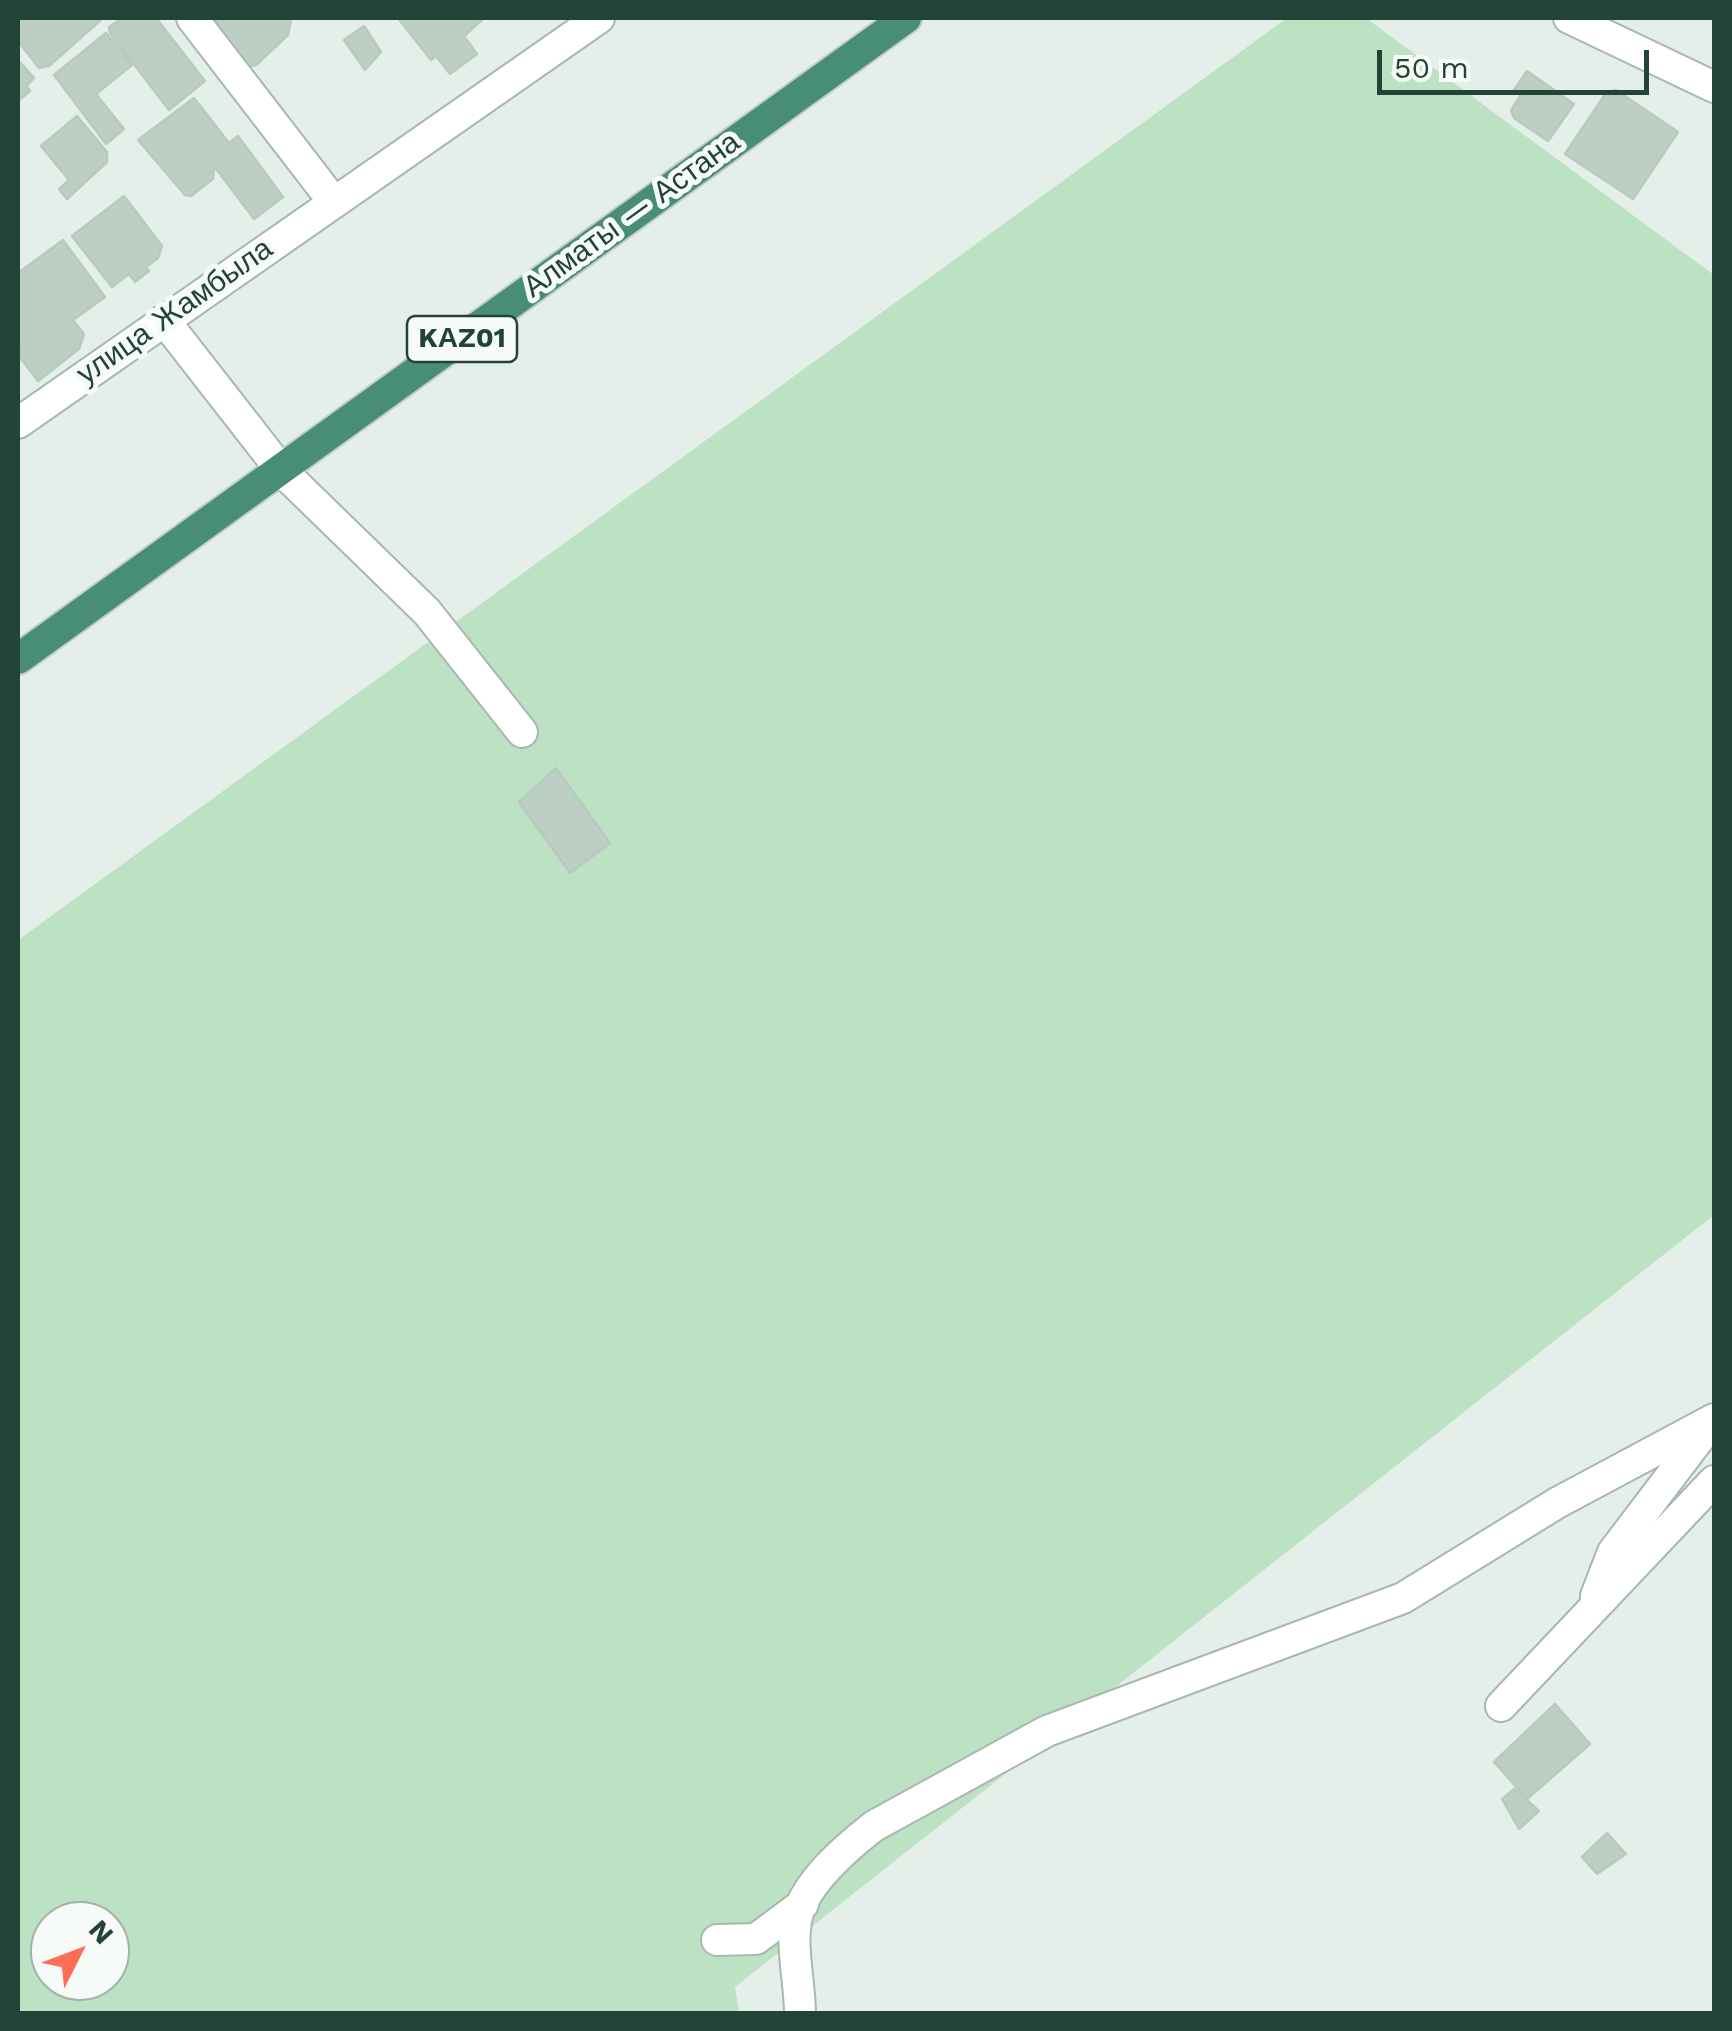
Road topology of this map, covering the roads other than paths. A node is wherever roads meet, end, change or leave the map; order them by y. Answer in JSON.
{"nodes":[{"id":1,"x":192,"y":18,"type":"edge"},
{"id":2,"x":599,"y":18,"type":"edge"},
{"id":3,"x":906,"y":18,"type":"edge"},
{"id":4,"x":1569,"y":18,"type":"edge"},
{"id":5,"x":1714,"y":88,"type":"edge"},
{"id":6,"x":332,"y":202,"type":"junction"},
{"id":7,"x":164,"y":320,"type":"junction"},
{"id":8,"x":18,"y":423,"type":"edge"},
{"id":9,"x":281,"y":470,"type":"junction"},
{"id":10,"x":18,"y":659,"type":"edge"},
{"id":11,"x":522,"y":732,"type":"dead end"},
{"id":12,"x":1714,"y":1419,"type":"edge"},
{"id":13,"x":1714,"y":1481,"type":"edge"},
{"id":14,"x":1590,"y":1613,"type":"junction"},
{"id":15,"x":1502,"y":1706,"type":"dead end"},
{"id":16,"x":803,"y":1904,"type":"junction"},
{"id":17,"x":717,"y":1940,"type":"dead end"},
{"id":18,"x":800,"y":2014,"type":"edge"}],
"edges":[{"from":1,"to":6,"type":"street"},
{"from":2,"to":6,"type":"street","name":"улица Жамбыла"},
{"from":3,"to":9,"type":"highway","name":"Алматы — Астана","number":"KАZ01"},
{"from":4,"to":5,"type":"street"},
{"from":6,"to":7,"type":"street","name":"улица Жамбыла"},
{"from":7,"to":8,"type":"street","name":"улица Жамбыла"},
{"from":7,"to":9,"type":"street"},
{"from":9,"to":10,"type":"highway","name":"Алматы — Астана","number":"KАZ01"},
{"from":9,"to":11,"type":"street"},
{"from":12,"to":14,"type":"street"},
{"from":12,"to":16,"type":"street"},
{"from":13,"to":14,"type":"street"},
{"from":14,"to":15,"type":"street"},
{"from":16,"to":17,"type":"street"},
{"from":16,"to":18,"type":"street"}]}
